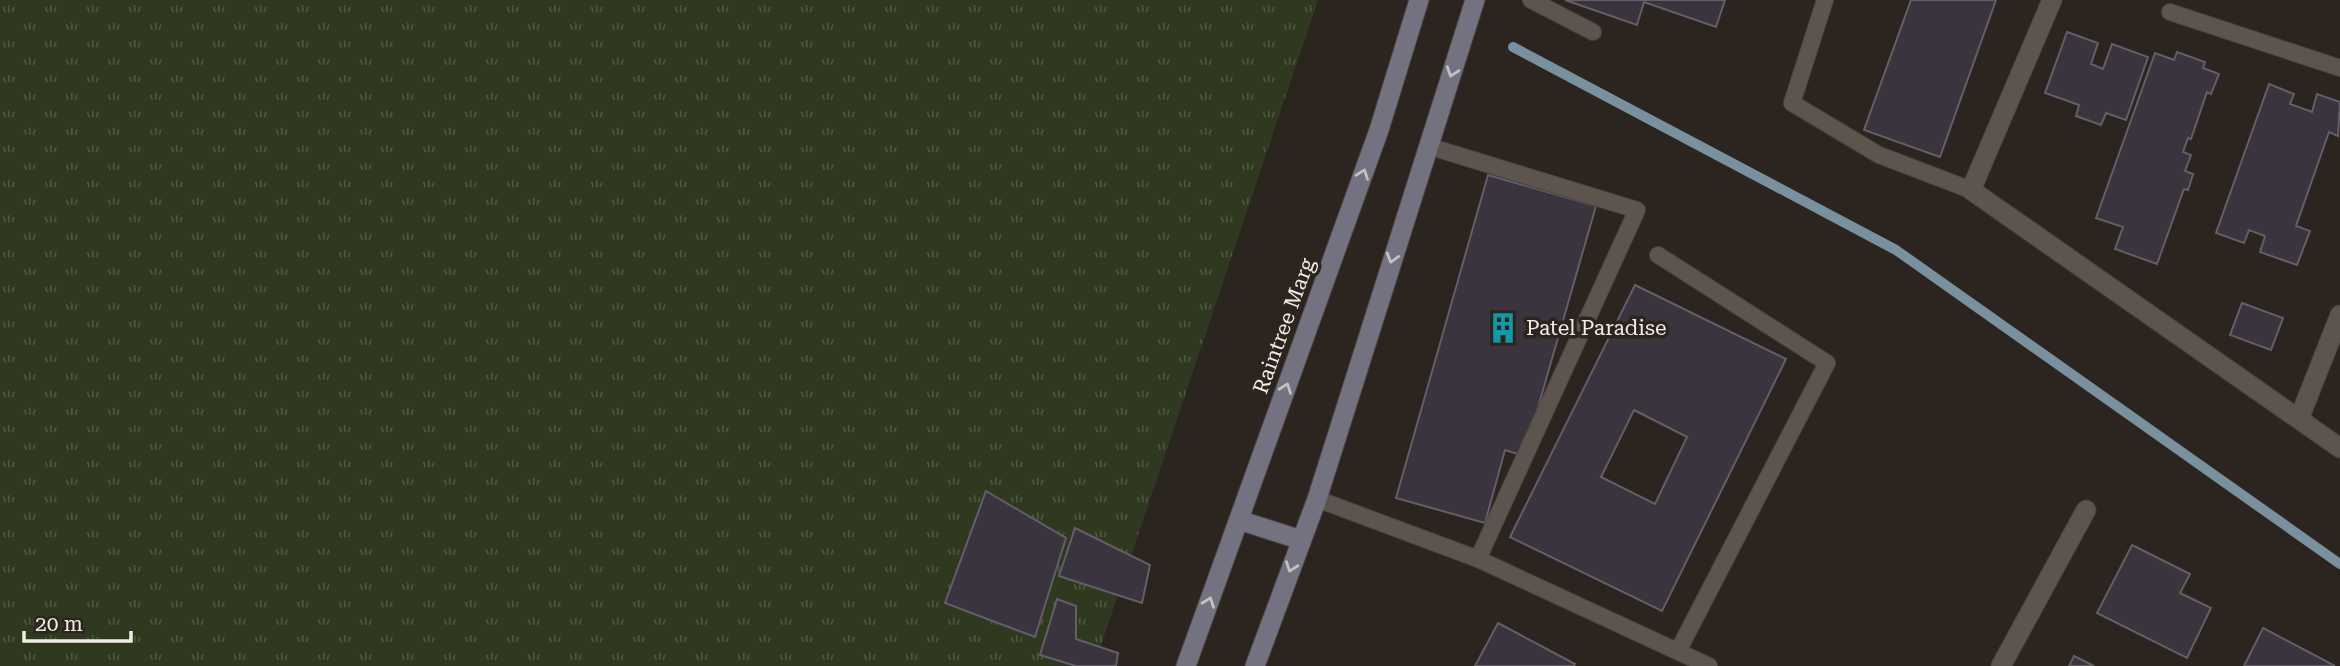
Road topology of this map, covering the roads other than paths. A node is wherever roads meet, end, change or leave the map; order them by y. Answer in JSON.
{"nodes":[{"id":1,"x":1419,"y":0,"type":"edge"},
{"id":2,"x":1531,"y":0,"type":"edge"},
{"id":3,"x":1825,"y":0,"type":"edge"},
{"id":4,"x":2052,"y":0,"type":"edge"},
{"id":5,"x":1474,"y":4,"type":"edge"},
{"id":6,"x":2170,"y":12,"type":"dead end"},
{"id":7,"x":1593,"y":32,"type":"dead end"},
{"id":8,"x":2340,"y":68,"type":"edge"},
{"id":9,"x":1427,"y":146,"type":"junction"},
{"id":10,"x":1971,"y":190,"type":"junction"},
{"id":11,"x":1658,"y":255,"type":"dead end"},
{"id":12,"x":2340,"y":315,"type":"edge"},
{"id":13,"x":2299,"y":419,"type":"junction"},
{"id":14,"x":2340,"y":448,"type":"edge"},
{"id":15,"x":1317,"y":499,"type":"junction"},
{"id":16,"x":2086,"y":510,"type":"dead end"},
{"id":17,"x":1239,"y":520,"type":"junction"},
{"id":18,"x":1301,"y":540,"type":"junction"},
{"id":19,"x":1478,"y":559,"type":"junction"},
{"id":20,"x":1678,"y":651,"type":"junction"},
{"id":21,"x":1186,"y":666,"type":"edge"},
{"id":22,"x":1255,"y":666,"type":"edge"},
{"id":23,"x":1709,"y":666,"type":"edge"},
{"id":24,"x":2001,"y":666,"type":"edge"}],
"edges":[{"from":17,"to":1,"type":"main road","name":"Raintree Marg","one_way":true},
{"from":2,"to":7,"type":"lane"},
{"from":3,"to":10,"type":"lane"},
{"from":4,"to":10,"type":"street"},
{"from":5,"to":9,"type":"main road","one_way":true},
{"from":6,"to":8,"type":"lane"},
{"from":9,"to":15,"type":"main road","one_way":true},
{"from":9,"to":19,"type":"lane"},
{"from":10,"to":13,"type":"street"},
{"from":11,"to":20,"type":"lane"},
{"from":12,"to":13,"type":"street"},
{"from":13,"to":14,"type":"street"},
{"from":15,"to":18,"type":"main road"},
{"from":15,"to":19,"type":"lane"},
{"from":16,"to":24,"type":"street"},
{"from":17,"to":18,"type":"main road"},
{"from":21,"to":17,"type":"main road","name":"Raintree Marg","one_way":true},
{"from":18,"to":22,"type":"main road","one_way":true},
{"from":19,"to":20,"type":"lane"},
{"from":20,"to":23,"type":"lane"}]}
